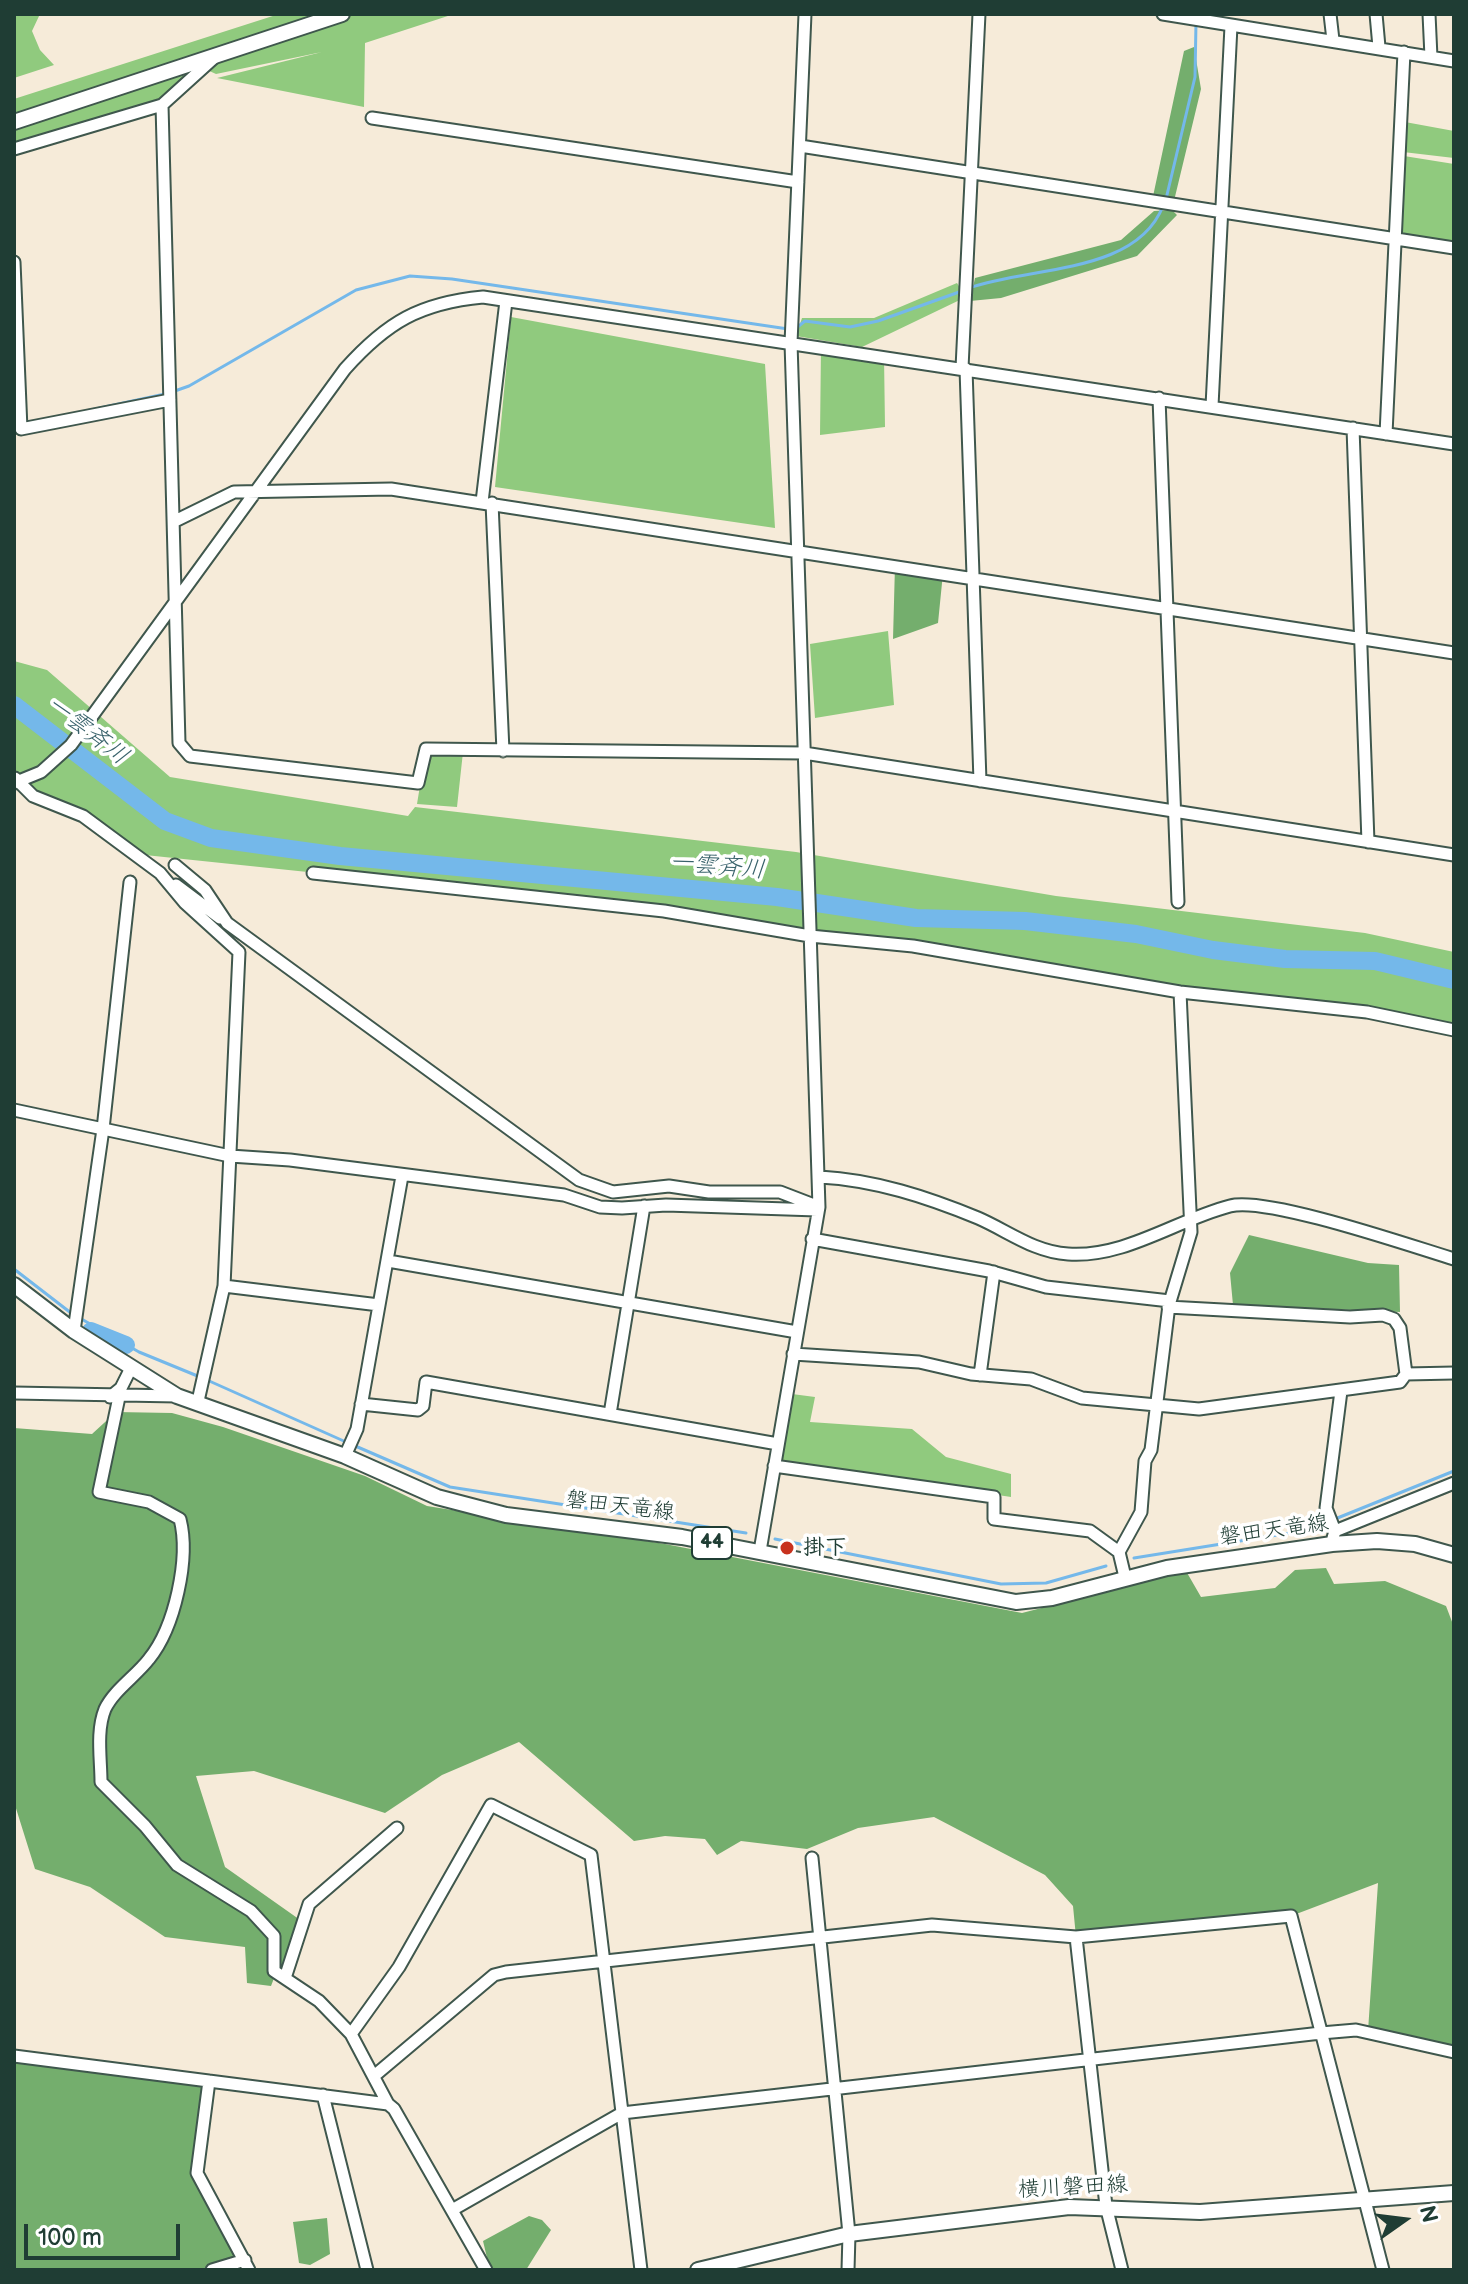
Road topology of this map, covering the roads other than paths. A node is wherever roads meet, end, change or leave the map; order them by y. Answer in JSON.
{"nodes":[{"id":1,"x":342,"y":14,"type":"edge"},
{"id":2,"x":805,"y":14,"type":"edge"},
{"id":3,"x":979,"y":14,"type":"edge"},
{"id":4,"x":1163,"y":14,"type":"edge"},
{"id":5,"x":1330,"y":14,"type":"edge"},
{"id":6,"x":1376,"y":14,"type":"edge"},
{"id":7,"x":1429,"y":14,"type":"edge"},
{"id":8,"x":1231,"y":26,"type":"junction"},
{"id":9,"x":1333,"y":40,"type":"junction"},
{"id":10,"x":1379,"y":47,"type":"junction"},
{"id":11,"x":1404,"y":52,"type":"junction"},
{"id":12,"x":216,"y":56,"type":"junction"},
{"id":13,"x":1431,"y":57,"type":"junction"},
{"id":14,"x":1454,"y":61,"type":"edge"},
{"id":15,"x":162,"y":105,"type":"junction"},
{"id":16,"x":372,"y":118,"type":"dead end"},
{"id":17,"x":14,"y":122,"type":"edge"},
{"id":18,"x":800,"y":146,"type":"junction"},
{"id":19,"x":14,"y":149,"type":"edge"},
{"id":20,"x":972,"y":173,"type":"junction"},
{"id":21,"x":798,"y":182,"type":"junction"},
{"id":22,"x":1221,"y":212,"type":"junction"},
{"id":23,"x":1395,"y":239,"type":"junction"},
{"id":24,"x":1454,"y":248,"type":"edge"},
{"id":25,"x":14,"y":262,"type":"edge"},
{"id":26,"x":506,"y":301,"type":"junction"},
{"id":27,"x":791,"y":343,"type":"junction"},
{"id":28,"x":964,"y":368,"type":"junction"},
{"id":29,"x":1159,"y":398,"type":"junction"},
{"id":30,"x":170,"y":400,"type":"junction"},
{"id":31,"x":1212,"y":406,"type":"junction"},
{"id":32,"x":1353,"y":428,"type":"junction"},
{"id":33,"x":1386,"y":434,"type":"junction"},
{"id":34,"x":1454,"y":444,"type":"edge"},
{"id":35,"x":258,"y":489,"type":"junction"},
{"id":36,"x":487,"y":502,"type":"junction"},
{"id":37,"x":175,"y":521,"type":"junction"},
{"id":38,"x":797,"y":549,"type":"junction"},
{"id":39,"x":976,"y":578,"type":"junction"},
{"id":40,"x":176,"y":601,"type":"junction"},
{"id":41,"x":1167,"y":606,"type":"junction"},
{"id":42,"x":1360,"y":638,"type":"junction"},
{"id":43,"x":1454,"y":653,"type":"edge"},
{"id":44,"x":503,"y":751,"type":"junction"},
{"id":45,"x":804,"y":753,"type":"junction"},
{"id":46,"x":16,"y":781,"type":"edge"},
{"id":47,"x":980,"y":781,"type":"junction"},
{"id":48,"x":1175,"y":811,"type":"junction"},
{"id":49,"x":1368,"y":842,"type":"junction"},
{"id":50,"x":1454,"y":855,"type":"edge"},
{"id":51,"x":175,"y":865,"type":"dead end"},
{"id":52,"x":160,"y":873,"type":"junction"},
{"id":53,"x":313,"y":873,"type":"dead end"},
{"id":54,"x":130,"y":882,"type":"dead end"},
{"id":55,"x":1178,"y":902,"type":"dead end"},
{"id":56,"x":227,"y":923,"type":"junction"},
{"id":57,"x":810,"y":936,"type":"junction"},
{"id":58,"x":1180,"y":992,"type":"junction"},
{"id":59,"x":1454,"y":1030,"type":"edge"},
{"id":60,"x":14,"y":1110,"type":"edge"},
{"id":61,"x":103,"y":1129,"type":"junction"},
{"id":62,"x":230,"y":1156,"type":"junction"},
{"id":63,"x":402,"y":1176,"type":"junction"},
{"id":64,"x":820,"y":1177,"type":"junction"},
{"id":65,"x":644,"y":1206,"type":"junction"},
{"id":66,"x":818,"y":1209,"type":"junction"},
{"id":67,"x":1190,"y":1220,"type":"junction"},
{"id":68,"x":812,"y":1239,"type":"junction"},
{"id":69,"x":1454,"y":1259,"type":"edge"},
{"id":70,"x":388,"y":1261,"type":"junction"},
{"id":71,"x":994,"y":1272,"type":"junction"},
{"id":72,"x":14,"y":1285,"type":"edge"},
{"id":73,"x":224,"y":1286,"type":"junction"},
{"id":74,"x":630,"y":1301,"type":"junction"},
{"id":75,"x":1169,"y":1304,"type":"junction"},
{"id":76,"x":379,"y":1305,"type":"junction"},
{"id":77,"x":74,"y":1331,"type":"junction"},
{"id":78,"x":797,"y":1332,"type":"junction"},
{"id":79,"x":793,"y":1354,"type":"junction"},
{"id":80,"x":131,"y":1368,"type":"junction"},
{"id":81,"x":1454,"y":1373,"type":"edge"},
{"id":82,"x":1406,"y":1374,"type":"junction"},
{"id":83,"x":980,"y":1375,"type":"junction"},
{"id":84,"x":1341,"y":1391,"type":"junction"},
{"id":85,"x":14,"y":1393,"type":"edge"},
{"id":86,"x":177,"y":1396,"type":"junction"},
{"id":87,"x":114,"y":1397,"type":"junction"},
{"id":88,"x":198,"y":1401,"type":"junction"},
{"id":89,"x":361,"y":1404,"type":"junction"},
{"id":90,"x":1158,"y":1406,"type":"junction"},
{"id":91,"x":610,"y":1414,"type":"junction"},
{"id":92,"x":778,"y":1444,"type":"junction"},
{"id":93,"x":345,"y":1456,"type":"junction"},
{"id":94,"x":774,"y":1466,"type":"junction"},
{"id":95,"x":1454,"y":1483,"type":"edge"},
{"id":96,"x":1332,"y":1530,"type":"junction"},
{"id":97,"x":760,"y":1551,"type":"junction"},
{"id":98,"x":1119,"y":1552,"type":"junction"},
{"id":99,"x":1454,"y":1555,"type":"edge"},
{"id":100,"x":1125,"y":1577,"type":"junction"},
{"id":101,"x":397,"y":1828,"type":"dead end"},
{"id":102,"x":812,"y":1858,"type":"dead end"},
{"id":103,"x":818,"y":1937,"type":"junction"},
{"id":104,"x":1076,"y":1937,"type":"junction"},
{"id":105,"x":605,"y":1962,"type":"junction"},
{"id":106,"x":285,"y":1978,"type":"junction"},
{"id":107,"x":1321,"y":2033,"type":"junction"},
{"id":108,"x":351,"y":2034,"type":"junction"},
{"id":109,"x":1454,"y":2052,"type":"edge"},
{"id":110,"x":14,"y":2056,"type":"edge"},
{"id":111,"x":1090,"y":2058,"type":"junction"},
{"id":112,"x":374,"y":2076,"type":"junction"},
{"id":113,"x":209,"y":2081,"type":"junction"},
{"id":114,"x":834,"y":2089,"type":"junction"},
{"id":115,"x":323,"y":2095,"type":"junction"},
{"id":116,"x":388,"y":2104,"type":"junction"},
{"id":117,"x":622,"y":2113,"type":"junction"},
{"id":118,"x":1454,"y":2193,"type":"edge"},
{"id":119,"x":1366,"y":2200,"type":"junction"},
{"id":120,"x":1106,"y":2206,"type":"junction"},
{"id":121,"x":452,"y":2210,"type":"junction"},
{"id":122,"x":849,"y":2234,"type":"junction"},
{"id":123,"x":247,"y":2265,"type":"edge"},
{"id":124,"x":212,"y":2270,"type":"edge"},
{"id":125,"x":367,"y":2270,"type":"edge"},
{"id":126,"x":486,"y":2270,"type":"edge"},
{"id":127,"x":641,"y":2270,"type":"edge"},
{"id":128,"x":698,"y":2270,"type":"edge"},
{"id":129,"x":848,"y":2270,"type":"edge"},
{"id":130,"x":1122,"y":2270,"type":"edge"},
{"id":131,"x":1383,"y":2270,"type":"edge"}],
"edges":[{"from":1,"to":12,"type":"main road"},
{"from":2,"to":18,"type":"street"},
{"from":3,"to":20,"type":"street"},
{"from":4,"to":8,"type":"street"},
{"from":5,"to":9,"type":"street"},
{"from":6,"to":10,"type":"street"},
{"from":7,"to":13,"type":"street"},
{"from":8,"to":9,"type":"street"},
{"from":8,"to":22,"type":"street"},
{"from":9,"to":10,"type":"street"},
{"from":10,"to":11,"type":"street"},
{"from":11,"to":13,"type":"street"},
{"from":11,"to":23,"type":"street"},
{"from":12,"to":15,"type":"street"},
{"from":12,"to":17,"type":"main road"},
{"from":13,"to":14,"type":"street"},
{"from":15,"to":19,"type":"street"},
{"from":15,"to":30,"type":"street"},
{"from":16,"to":21,"type":"street"},
{"from":18,"to":20,"type":"street"},
{"from":18,"to":21,"type":"street"},
{"from":20,"to":22,"type":"street"},
{"from":20,"to":28,"type":"street"},
{"from":21,"to":27,"type":"street"},
{"from":22,"to":23,"type":"street"},
{"from":22,"to":31,"type":"street"},
{"from":23,"to":24,"type":"street"},
{"from":23,"to":33,"type":"street"},
{"from":25,"to":30,"type":"street"},
{"from":26,"to":27,"type":"street"},
{"from":26,"to":35,"type":"street"},
{"from":26,"to":36,"type":"street"},
{"from":27,"to":28,"type":"street"},
{"from":27,"to":38,"type":"street"},
{"from":28,"to":29,"type":"street"},
{"from":28,"to":39,"type":"street"},
{"from":29,"to":31,"type":"street"},
{"from":29,"to":41,"type":"street"},
{"from":30,"to":37,"type":"street"},
{"from":31,"to":32,"type":"street"},
{"from":32,"to":33,"type":"street"},
{"from":32,"to":42,"type":"street"},
{"from":33,"to":34,"type":"street"},
{"from":35,"to":36,"type":"street"},
{"from":35,"to":37,"type":"street"},
{"from":35,"to":40,"type":"street"},
{"from":36,"to":38,"type":"street"},
{"from":36,"to":44,"type":"street"},
{"from":37,"to":40,"type":"street"},
{"from":38,"to":39,"type":"street"},
{"from":38,"to":45,"type":"street"},
{"from":39,"to":41,"type":"street"},
{"from":39,"to":47,"type":"street"},
{"from":40,"to":44,"type":"street"},
{"from":40,"to":46,"type":"street"},
{"from":41,"to":42,"type":"street"},
{"from":41,"to":48,"type":"street"},
{"from":42,"to":43,"type":"street"},
{"from":42,"to":49,"type":"street"},
{"from":44,"to":45,"type":"street"},
{"from":45,"to":47,"type":"street"},
{"from":45,"to":57,"type":"street"},
{"from":46,"to":52,"type":"street"},
{"from":47,"to":48,"type":"street"},
{"from":48,"to":49,"type":"street"},
{"from":48,"to":55,"type":"street"},
{"from":49,"to":50,"type":"street"},
{"from":51,"to":56,"type":"street"},
{"from":52,"to":56,"type":"street"},
{"from":52,"to":62,"type":"street"},
{"from":53,"to":57,"type":"street"},
{"from":54,"to":61,"type":"street"},
{"from":56,"to":66,"type":"street"},
{"from":57,"to":58,"type":"street"},
{"from":57,"to":64,"type":"street"},
{"from":58,"to":59,"type":"street"},
{"from":58,"to":67,"type":"street"},
{"from":60,"to":61,"type":"street"},
{"from":61,"to":62,"type":"street"},
{"from":61,"to":77,"type":"street"},
{"from":62,"to":63,"type":"street"},
{"from":62,"to":73,"type":"street"},
{"from":63,"to":65,"type":"street"},
{"from":63,"to":70,"type":"street"},
{"from":64,"to":66,"type":"street"},
{"from":64,"to":67,"type":"street"},
{"from":65,"to":66,"type":"street"},
{"from":65,"to":74,"type":"street"},
{"from":66,"to":68,"type":"street"},
{"from":67,"to":69,"type":"street"},
{"from":67,"to":75,"type":"street"},
{"from":68,"to":71,"type":"street"},
{"from":68,"to":78,"type":"street"},
{"from":70,"to":74,"type":"street"},
{"from":70,"to":76,"type":"street"},
{"from":71,"to":75,"type":"street"},
{"from":71,"to":83,"type":"street"},
{"from":72,"to":77,"type":"main road","name":"磐田天竜線","number":"44"},
{"from":73,"to":76,"type":"street"},
{"from":73,"to":88,"type":"street"},
{"from":74,"to":78,"type":"street"},
{"from":74,"to":91,"type":"street"},
{"from":75,"to":82,"type":"street"},
{"from":75,"to":90,"type":"street"},
{"from":76,"to":89,"type":"street"},
{"from":77,"to":80,"type":"main road","name":"磐田天竜線","number":"44"},
{"from":78,"to":79,"type":"street"},
{"from":79,"to":83,"type":"street"},
{"from":79,"to":92,"type":"street"},
{"from":80,"to":86,"type":"main road","name":"磐田天竜線","number":"44"},
{"from":80,"to":87,"type":"street"},
{"from":81,"to":82,"type":"street"},
{"from":82,"to":84,"type":"street"},
{"from":83,"to":90,"type":"street"},
{"from":84,"to":90,"type":"street"},
{"from":84,"to":96,"type":"street"},
{"from":85,"to":87,"type":"street"},
{"from":86,"to":87,"type":"street"},
{"from":86,"to":88,"type":"main road","name":"磐田天竜線","number":"44"},
{"from":87,"to":106,"type":"street"},
{"from":88,"to":93,"type":"main road","name":"磐田天竜線","number":"44"},
{"from":89,"to":91,"type":"street"},
{"from":89,"to":93,"type":"street"},
{"from":90,"to":98,"type":"street"},
{"from":91,"to":92,"type":"street"},
{"from":92,"to":94,"type":"street"},
{"from":93,"to":97,"type":"main road","name":"磐田天竜線","number":"44"},
{"from":94,"to":97,"type":"street"},
{"from":94,"to":98,"type":"street"},
{"from":95,"to":96,"type":"street"},
{"from":96,"to":99,"type":"main road","name":"磐田天竜線","number":"44"},
{"from":96,"to":100,"type":"main road","name":"磐田天竜線","number":"44"},
{"from":97,"to":100,"type":"main road","name":"磐田天竜線","number":"44"},
{"from":98,"to":100,"type":"street"},
{"from":101,"to":106,"type":"street"},
{"from":102,"to":103,"type":"street"},
{"from":103,"to":104,"type":"street"},
{"from":103,"to":105,"type":"street"},
{"from":103,"to":114,"type":"street"},
{"from":104,"to":107,"type":"street"},
{"from":104,"to":111,"type":"street"},
{"from":105,"to":108,"type":"street"},
{"from":105,"to":112,"type":"street"},
{"from":105,"to":117,"type":"street"},
{"from":106,"to":108,"type":"street"},
{"from":107,"to":109,"type":"street"},
{"from":107,"to":111,"type":"street"},
{"from":107,"to":119,"type":"street"},
{"from":108,"to":112,"type":"street"},
{"from":110,"to":113,"type":"street"},
{"from":111,"to":114,"type":"street"},
{"from":111,"to":120,"type":"street"},
{"from":112,"to":116,"type":"street"},
{"from":113,"to":115,"type":"street"},
{"from":113,"to":123,"type":"street"},
{"from":114,"to":117,"type":"street"},
{"from":114,"to":122,"type":"street"},
{"from":115,"to":116,"type":"street"},
{"from":115,"to":125,"type":"street"},
{"from":116,"to":121,"type":"street"},
{"from":117,"to":121,"type":"street"},
{"from":117,"to":127,"type":"street"},
{"from":118,"to":119,"type":"main road","name":"横川磐田線"},
{"from":119,"to":120,"type":"main road","name":"横川磐田線"},
{"from":119,"to":131,"type":"street"},
{"from":120,"to":122,"type":"main road","name":"横川磐田線"},
{"from":120,"to":130,"type":"street"},
{"from":121,"to":126,"type":"street"},
{"from":122,"to":128,"type":"main road","name":"横川磐田線"},
{"from":122,"to":129,"type":"street"},
{"from":123,"to":124,"type":"street"}]}
